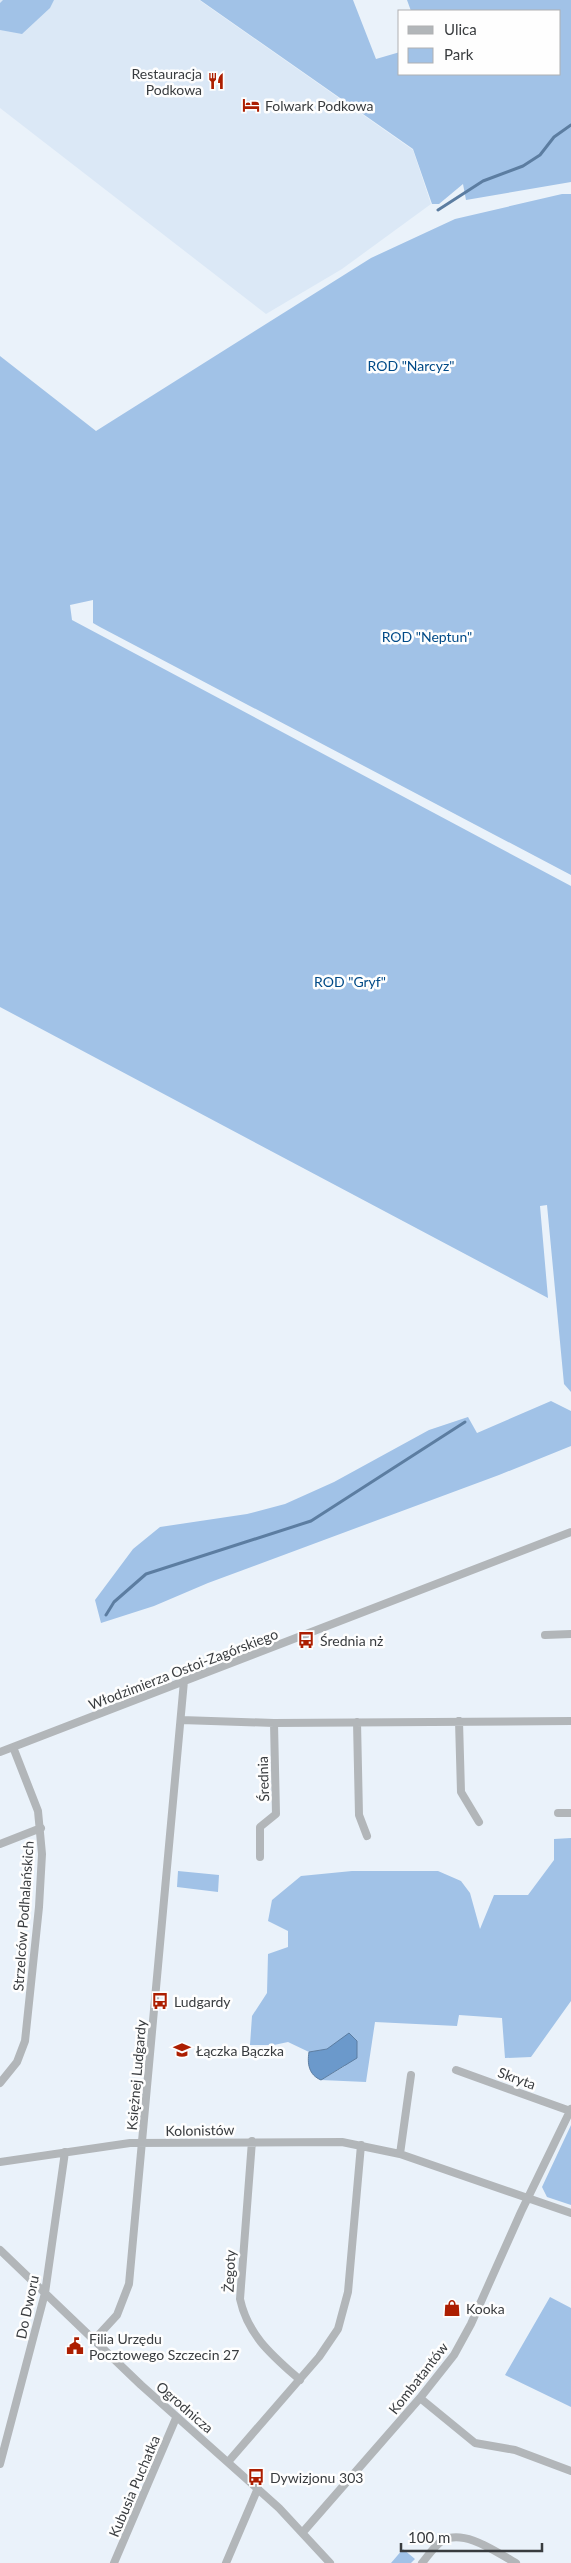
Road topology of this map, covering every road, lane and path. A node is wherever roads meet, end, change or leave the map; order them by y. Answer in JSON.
{"nodes":[{"id":1,"x":571,"y":1532,"type":"edge"},
{"id":2,"x":545,"y":1634,"type":"dead end"},
{"id":3,"x":571,"y":1634,"type":"edge"},
{"id":4,"x":184,"y":1682,"type":"junction"},
{"id":5,"x":181,"y":1720,"type":"junction"},
{"id":6,"x":459,"y":1721,"type":"junction"},
{"id":7,"x":571,"y":1721,"type":"edge"},
{"id":8,"x":357,"y":1722,"type":"junction"},
{"id":9,"x":274,"y":1723,"type":"junction"},
{"id":10,"x":13,"y":1747,"type":"junction"},
{"id":11,"x":0,"y":1752,"type":"edge"},
{"id":12,"x":558,"y":1813,"type":"dead end"},
{"id":13,"x":571,"y":1813,"type":"edge"},
{"id":14,"x":479,"y":1822,"type":"dead end"},
{"id":15,"x":41,"y":1828,"type":"junction"},
{"id":16,"x":367,"y":1836,"type":"dead end"},
{"id":17,"x":0,"y":1844,"type":"edge"},
{"id":18,"x":260,"y":1857,"type":"dead end"},
{"id":19,"x":456,"y":2070,"type":"dead end"},
{"id":20,"x":411,"y":2075,"type":"dead end"},
{"id":21,"x":0,"y":2083,"type":"edge"},
{"id":22,"x":570,"y":2110,"type":"edge"},
{"id":23,"x":252,"y":2142,"type":"junction"},
{"id":24,"x":142,"y":2143,"type":"junction"},
{"id":25,"x":361,"y":2145,"type":"junction"},
{"id":26,"x":64,"y":2152,"type":"junction"},
{"id":27,"x":400,"y":2154,"type":"junction"},
{"id":28,"x":0,"y":2162,"type":"edge"},
{"id":29,"x":527,"y":2198,"type":"junction"},
{"id":30,"x":571,"y":2213,"type":"edge"},
{"id":31,"x":0,"y":2250,"type":"edge"},
{"id":32,"x":45,"y":2293,"type":"junction"},
{"id":33,"x":94,"y":2340,"type":"junction"},
{"id":34,"x":300,"y":2380,"type":"junction"},
{"id":35,"x":420,"y":2398,"type":"junction"},
{"id":36,"x":176,"y":2418,"type":"junction"},
{"id":37,"x":228,"y":2462,"type":"junction"},
{"id":38,"x":0,"y":2464,"type":"edge"},
{"id":39,"x":571,"y":2471,"type":"edge"},
{"id":40,"x":258,"y":2488,"type":"junction"},
{"id":41,"x":303,"y":2532,"type":"junction"},
{"id":42,"x":114,"y":2563,"type":"edge"},
{"id":43,"x":226,"y":2563,"type":"edge"},
{"id":44,"x":330,"y":2563,"type":"edge"},
{"id":45,"x":422,"y":2563,"type":"edge"},
{"id":46,"x":516,"y":2563,"type":"edge"}],
"edges":[{"from":1,"to":4,"type":"street","name":"Włodzimierza Ostoi-Zagórskiego"},
{"from":2,"to":3,"type":"street"},
{"from":4,"to":5,"type":"street","name":"Księżnej Ludgardy"},
{"from":4,"to":10,"type":"street","name":"Włodzimierza Ostoi-Zagórskiego"},
{"from":5,"to":9,"type":"street"},
{"from":5,"to":24,"type":"street","name":"Księżnej Ludgardy"},
{"from":6,"to":7,"type":"street"},
{"from":6,"to":8,"type":"street"},
{"from":6,"to":14,"type":"street"},
{"from":8,"to":9,"type":"street"},
{"from":8,"to":16,"type":"street"},
{"from":9,"to":18,"type":"street","name":"Średnia"},
{"from":10,"to":11,"type":"street","name":"Włodzimierza Ostoi-Zagórskiego"},
{"from":10,"to":15,"type":"street","name":"Strzelców Podhalańskich"},
{"from":12,"to":13,"type":"street"},
{"from":15,"to":17,"type":"street"},
{"from":15,"to":21,"type":"street","name":"Strzelców Podhalańskich"},
{"from":19,"to":22,"type":"street","name":"Skryta"},
{"from":20,"to":27,"type":"street"},
{"from":22,"to":29,"type":"street","name":"Kombatantów"},
{"from":23,"to":24,"type":"street","name":"Kolonistów"},
{"from":23,"to":25,"type":"street","name":"Kolonistów"},
{"from":23,"to":34,"type":"street","name":"Żegoty"},
{"from":24,"to":26,"type":"street","name":"Kolonistów"},
{"from":24,"to":33,"type":"street","name":"Księżnej Ludgardy"},
{"from":25,"to":27,"type":"street","name":"Kolonistów"},
{"from":25,"to":34,"type":"street"},
{"from":26,"to":28,"type":"street","name":"Kolonistów"},
{"from":26,"to":32,"type":"street","name":"Do Dworu"},
{"from":27,"to":29,"type":"street","name":"Kolonistów"},
{"from":29,"to":30,"type":"street","name":"Kolonistów"},
{"from":29,"to":35,"type":"street","name":"Kombatantów"},
{"from":31,"to":32,"type":"street","name":"Ogrodnicza"},
{"from":32,"to":33,"type":"street","name":"Ogrodnicza"},
{"from":32,"to":38,"type":"street","name":"Do Dworu"},
{"from":33,"to":36,"type":"street","name":"Ogrodnicza"},
{"from":34,"to":37,"type":"street"},
{"from":35,"to":39,"type":"street"},
{"from":35,"to":41,"type":"street","name":"Kombatantów"},
{"from":36,"to":37,"type":"street","name":"Ogrodnicza"},
{"from":36,"to":42,"type":"street","name":"Kubusia Puchatka"},
{"from":37,"to":40,"type":"street","name":"Ogrodnicza"},
{"from":40,"to":41,"type":"street","name":"Ogrodnicza"},
{"from":40,"to":43,"type":"street"},
{"from":41,"to":44,"type":"street","name":"Ogrodnicza"},
{"from":45,"to":46,"type":"street"}]}
